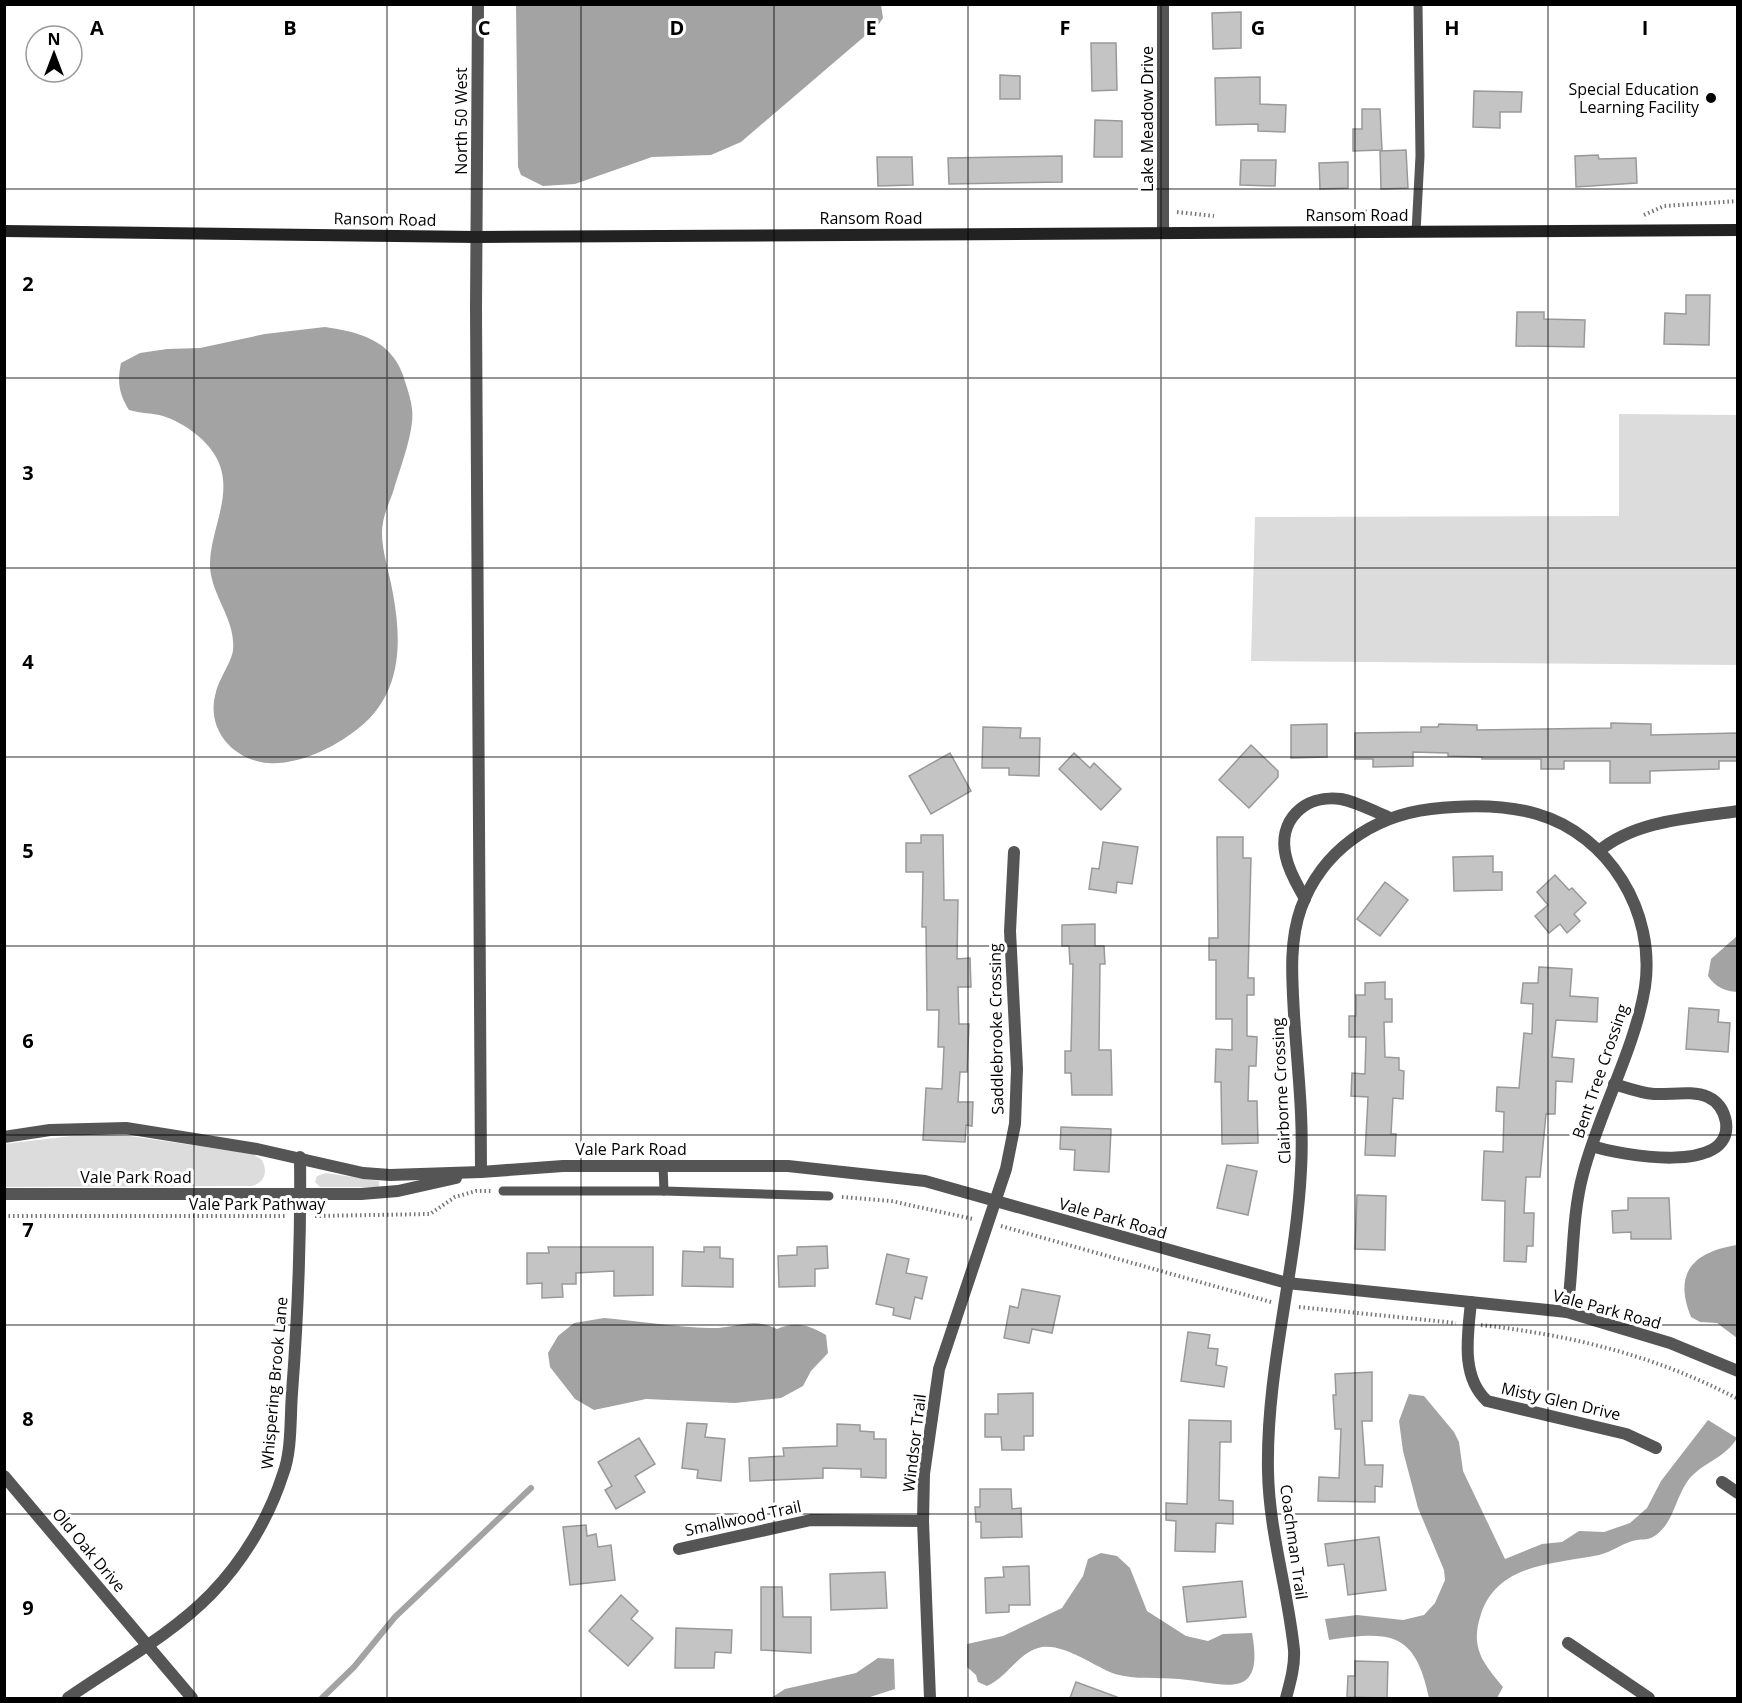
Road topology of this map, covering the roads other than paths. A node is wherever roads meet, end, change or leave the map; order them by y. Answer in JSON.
{"nodes":[{"id":1,"x":478,"y":4,"type":"edge"},
{"id":2,"x":1163,"y":4,"type":"edge"},
{"id":3,"x":1418,"y":4,"type":"edge"},
{"id":4,"x":1737,"y":230,"type":"edge"},
{"id":5,"x":4,"y":231,"type":"edge"},
{"id":6,"x":1416,"y":232,"type":"junction"},
{"id":7,"x":1163,"y":233,"type":"junction"},
{"id":8,"x":477,"y":237,"type":"junction"},
{"id":9,"x":1737,"y":811,"type":"edge"},
{"id":10,"x":1388,"y":818,"type":"junction"},
{"id":11,"x":1599,"y":850,"type":"junction"},
{"id":12,"x":1014,"y":852,"type":"dead end"},
{"id":13,"x":1305,"y":899,"type":"junction"},
{"id":14,"x":1614,"y":1084,"type":"junction"},
{"id":15,"x":4,"y":1137,"type":"edge"},
{"id":16,"x":1592,"y":1146,"type":"junction"},
{"id":17,"x":300,"y":1157,"type":"junction"},
{"id":18,"x":663,"y":1166,"type":"junction"},
{"id":19,"x":481,"y":1172,"type":"junction"},
{"id":20,"x":503,"y":1191,"type":"road end"},
{"id":21,"x":664,"y":1191,"type":"junction"},
{"id":22,"x":300,"y":1193,"type":"junction"},
{"id":23,"x":4,"y":1194,"type":"edge"},
{"id":24,"x":829,"y":1196,"type":"dead end"},
{"id":25,"x":994,"y":1201,"type":"junction"},
{"id":26,"x":1287,"y":1283,"type":"junction"},
{"id":27,"x":1471,"y":1302,"type":"junction"},
{"id":28,"x":1567,"y":1312,"type":"junction"},
{"id":29,"x":1734,"y":1371,"type":"edge"},
{"id":30,"x":1656,"y":1448,"type":"dead end"},
{"id":31,"x":4,"y":1476,"type":"edge"},
{"id":32,"x":1722,"y":1482,"type":"dead end"},
{"id":33,"x":1737,"y":1493,"type":"edge"},
{"id":34,"x":923,"y":1521,"type":"junction"},
{"id":35,"x":679,"y":1549,"type":"dead end"},
{"id":36,"x":1568,"y":1643,"type":"dead end"},
{"id":37,"x":147,"y":1646,"type":"junction"},
{"id":38,"x":68,"y":1698,"type":"edge"},
{"id":39,"x":192,"y":1698,"type":"edge"},
{"id":40,"x":930,"y":1698,"type":"edge"},
{"id":41,"x":1286,"y":1698,"type":"edge"},
{"id":42,"x":1649,"y":1698,"type":"edge"}],
"edges":[{"from":1,"to":8,"type":"street","name":"North 50 West"},
{"from":2,"to":7,"type":"street","name":"Lake Meadow Drive"},
{"from":3,"to":6,"type":"lane"},
{"from":4,"to":6,"type":"main road","name":"Ransom Road"},
{"from":5,"to":8,"type":"main road","name":"Ransom Road"},
{"from":6,"to":7,"type":"main road","name":"Ransom Road"},
{"from":7,"to":8,"type":"main road","name":"Ransom Road"},
{"from":8,"to":19,"type":"street","name":"North 50 West"},
{"from":9,"to":11,"type":"street"},
{"from":10,"to":11,"type":"street","name":"Clairborne Crossing"},
{"from":10,"to":13,"type":"street","name":"Clairborne Crossing"},
{"from":10,"to":13,"type":"street"},
{"from":11,"to":14,"type":"street","name":"Bent Tree Crossing"},
{"from":12,"to":25,"type":"street","name":"Saddlebrooke Crossing"},
{"from":13,"to":26,"type":"street","name":"Clairborne Crossing"},
{"from":14,"to":16,"type":"street","name":"Bent Tree Crossing"},
{"from":14,"to":16,"type":"street"},
{"from":15,"to":17,"type":"street","name":"Vale Park Road"},
{"from":16,"to":28,"type":"street","name":"Bent Tree Crossing"},
{"from":17,"to":19,"type":"street","name":"Vale Park Road"},
{"from":17,"to":22,"type":"street","name":"Whispering Brook Lane"},
{"from":18,"to":19,"type":"street","name":"Vale Park Road"},
{"from":18,"to":21,"type":"lane"},
{"from":18,"to":25,"type":"street","name":"Vale Park Road"},
{"from":19,"to":22,"type":"street","name":"Vale Park Road"},
{"from":20,"to":21,"type":"lane"},
{"from":21,"to":24,"type":"lane"},
{"from":22,"to":23,"type":"street","name":"Vale Park Road"},
{"from":22,"to":37,"type":"street","name":"Whispering Brook Lane"},
{"from":25,"to":26,"type":"street","name":"Vale Park Road"},
{"from":25,"to":34,"type":"street","name":"Windsor Trail"},
{"from":26,"to":27,"type":"street","name":"Vale Park Road"},
{"from":26,"to":41,"type":"street","name":"Coachman Trail"},
{"from":27,"to":28,"type":"street","name":"Vale Park Road"},
{"from":27,"to":30,"type":"street","name":"Misty Glen Drive"},
{"from":28,"to":29,"type":"street","name":"Vale Park Road"},
{"from":31,"to":37,"type":"street","name":"Old Oak Drive"},
{"from":32,"to":33,"type":"street"},
{"from":34,"to":35,"type":"street","name":"Smallwood Trail"},
{"from":34,"to":40,"type":"street","name":"Windsor Trail"},
{"from":36,"to":42,"type":"street"},
{"from":37,"to":38,"type":"street","name":"Whispering Brook Lane"},
{"from":37,"to":39,"type":"street","name":"Old Oak Drive"}]}
